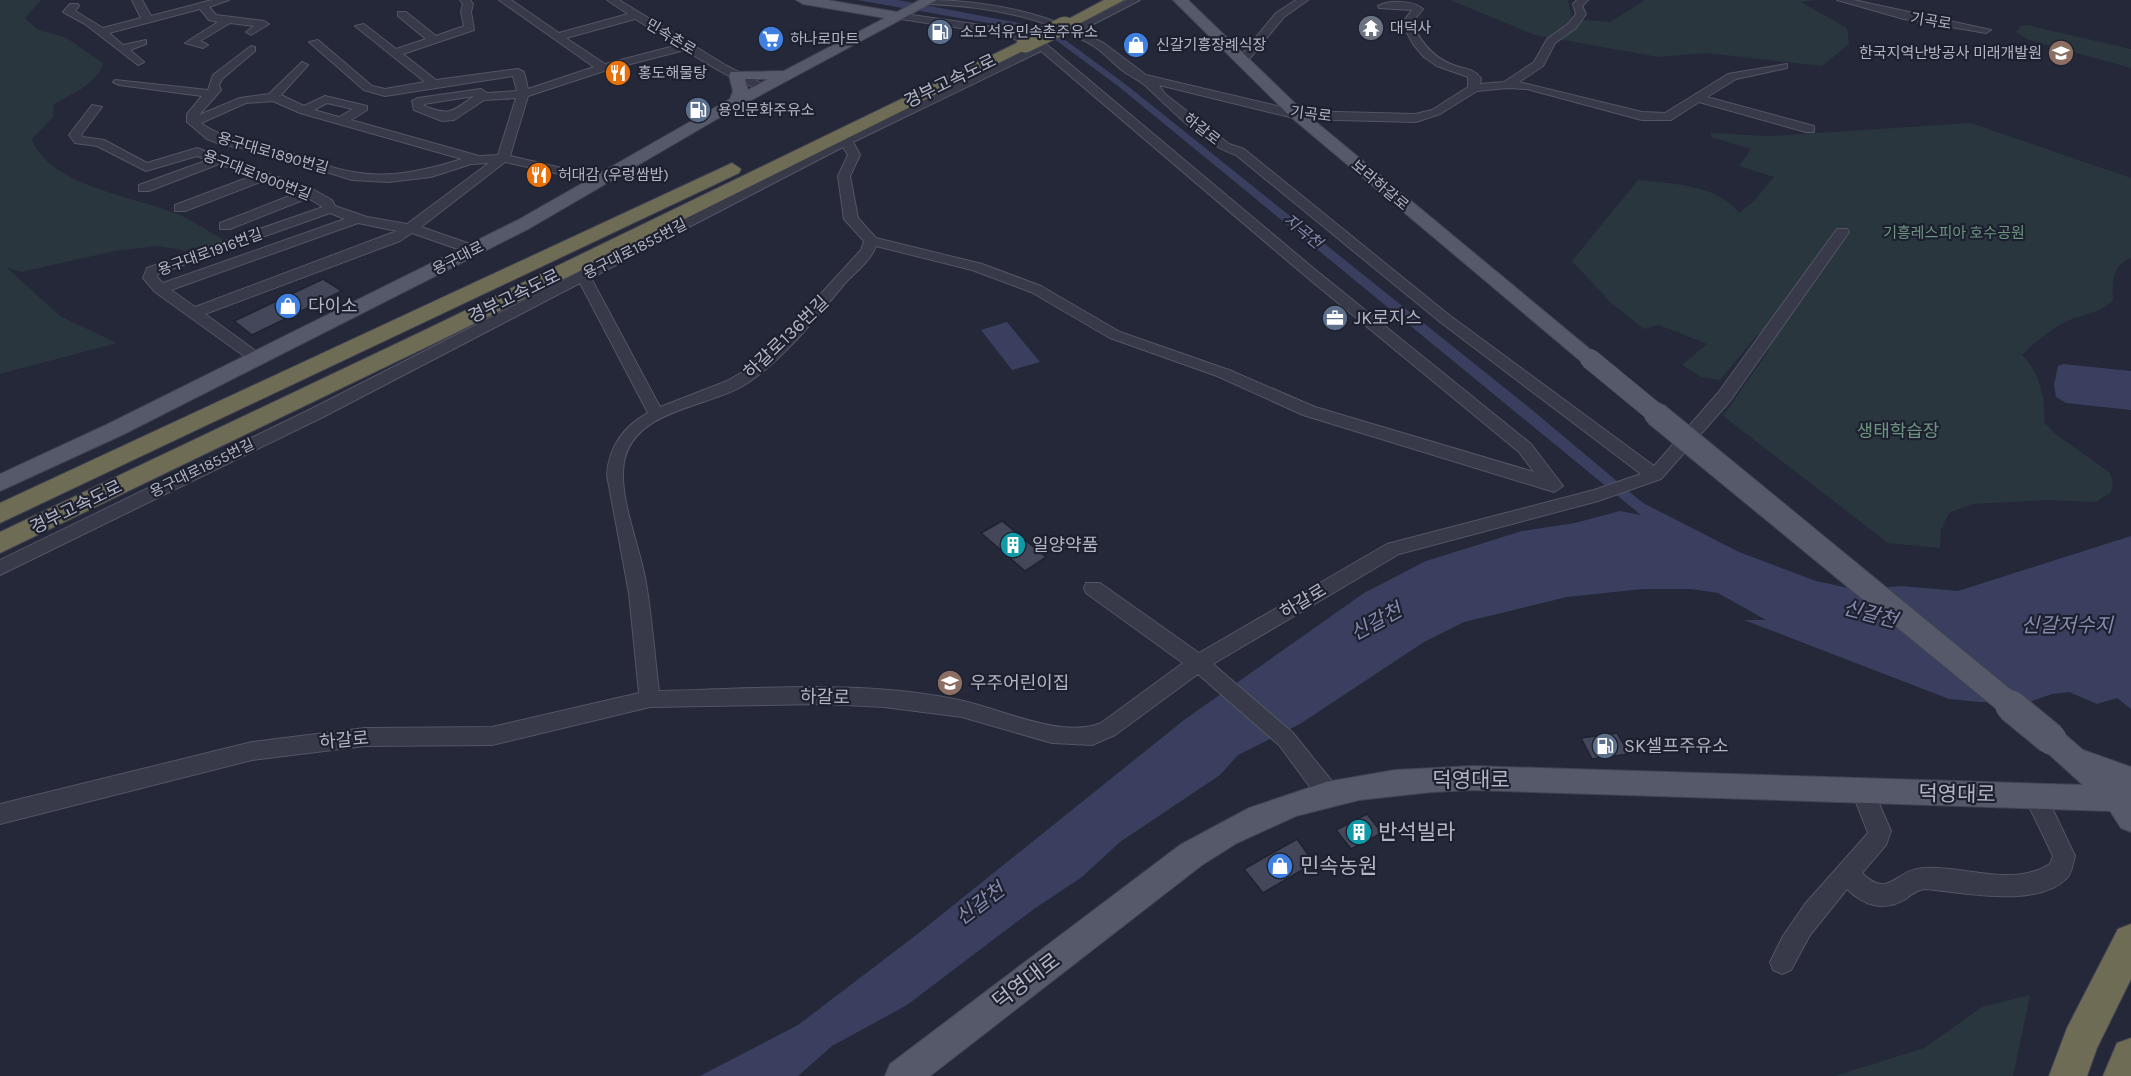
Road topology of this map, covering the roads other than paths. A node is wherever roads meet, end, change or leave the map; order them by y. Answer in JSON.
{"nodes":[{"id":1,"x":85,"y":0,"type":"edge"},
{"id":2,"x":137,"y":0,"type":"edge"},
{"id":3,"x":224,"y":0,"type":"edge"},
{"id":4,"x":465,"y":0,"type":"edge"},
{"id":5,"x":504,"y":0,"type":"edge"},
{"id":6,"x":612,"y":0,"type":"edge"},
{"id":7,"x":803,"y":0,"type":"edge"},
{"id":8,"x":929,"y":0,"type":"edge"},
{"id":9,"x":954,"y":0,"type":"edge"},
{"id":10,"x":1089,"y":0,"type":"edge"},
{"id":11,"x":1116,"y":0,"type":"edge"},
{"id":12,"x":1135,"y":0,"type":"edge"},
{"id":13,"x":1180,"y":0,"type":"edge"},
{"id":14,"x":1303,"y":0,"type":"edge"},
{"id":15,"x":1583,"y":0,"type":"edge"},
{"id":16,"x":1842,"y":0,"type":"edge"},
{"id":17,"x":77,"y":3,"type":"edge"},
{"id":18,"x":203,"y":6,"type":"junction"},
{"id":19,"x":1383,"y":6,"type":"dead end"},
{"id":20,"x":402,"y":14,"type":"dead end"},
{"id":21,"x":902,"y":14,"type":"junction"},
{"id":22,"x":636,"y":15,"type":"junction"},
{"id":23,"x":147,"y":20,"type":"junction"},
{"id":24,"x":228,"y":20,"type":"junction"},
{"id":25,"x":360,"y":26,"type":"dead end"},
{"id":26,"x":1068,"y":29,"type":"junction"},
{"id":27,"x":1986,"y":30,"type":"dead end"},
{"id":28,"x":100,"y":32,"type":"junction"},
{"id":29,"x":251,"y":32,"type":"dead end"},
{"id":30,"x":560,"y":36,"type":"junction"},
{"id":31,"x":434,"y":40,"type":"junction"},
{"id":32,"x":142,"y":42,"type":"dead end"},
{"id":33,"x":314,"y":42,"type":"dead end"},
{"id":34,"x":1026,"y":42,"type":"junction"},
{"id":35,"x":203,"y":45,"type":"dead end"},
{"id":36,"x":686,"y":46,"type":"junction"},
{"id":37,"x":121,"y":49,"type":"junction"},
{"id":38,"x":251,"y":49,"type":"dead end"},
{"id":39,"x":396,"y":53,"type":"junction"},
{"id":40,"x":1242,"y":61,"type":"junction"},
{"id":41,"x":138,"y":62,"type":"dead end"},
{"id":42,"x":302,"y":65,"type":"dead end"},
{"id":43,"x":1783,"y":66,"type":"dead end"},
{"id":44,"x":603,"y":68,"type":"junction"},
{"id":45,"x":789,"y":73,"type":"junction"},
{"id":46,"x":736,"y":75,"type":"junction"},
{"id":47,"x":1143,"y":78,"type":"junction"},
{"id":48,"x":119,"y":82,"type":"dead end"},
{"id":49,"x":435,"y":84,"type":"junction"},
{"id":50,"x":1507,"y":85,"type":"junction"},
{"id":51,"x":763,"y":87,"type":"junction"},
{"id":52,"x":1474,"y":88,"type":"junction"},
{"id":53,"x":210,"y":94,"type":"junction"},
{"id":54,"x":523,"y":94,"type":"junction"},
{"id":55,"x":275,"y":97,"type":"junction"},
{"id":56,"x":481,"y":97,"type":"junction"},
{"id":57,"x":1698,"y":98,"type":"junction"},
{"id":58,"x":737,"y":101,"type":"junction"},
{"id":59,"x":96,"y":107,"type":"dead end"},
{"id":60,"x":304,"y":111,"type":"junction"},
{"id":61,"x":1298,"y":115,"type":"junction"},
{"id":62,"x":341,"y":121,"type":"junction"},
{"id":63,"x":193,"y":122,"type":"junction"},
{"id":64,"x":1810,"y":129,"type":"dead end"},
{"id":65,"x":846,"y":141,"type":"junction"},
{"id":66,"x":503,"y":158,"type":"junction"},
{"id":67,"x":220,"y":160,"type":"junction"},
{"id":68,"x":481,"y":160,"type":"junction"},
{"id":69,"x":264,"y":176,"type":"junction"},
{"id":70,"x":600,"y":181,"type":"junction"},
{"id":71,"x":144,"y":188,"type":"dead end"},
{"id":72,"x":309,"y":193,"type":"junction"},
{"id":73,"x":180,"y":208,"type":"dead end"},
{"id":74,"x":330,"y":209,"type":"junction"},
{"id":75,"x":358,"y":219,"type":"junction"},
{"id":76,"x":225,"y":226,"type":"dead end"},
{"id":77,"x":411,"y":228,"type":"junction"},
{"id":78,"x":1842,"y":232,"type":"dead end"},
{"id":79,"x":871,"y":241,"type":"junction"},
{"id":80,"x":474,"y":250,"type":"junction"},
{"id":81,"x":583,"y":275,"type":"junction"},
{"id":82,"x":160,"y":289,"type":"junction"},
{"id":83,"x":194,"y":313,"type":"junction"},
{"id":84,"x":256,"y":358,"type":"junction"},
{"id":85,"x":658,"y":414,"type":"junction"},
{"id":86,"x":1654,"y":476,"type":"junction"},
{"id":87,"x":0,"y":483,"type":"edge"},
{"id":88,"x":1551,"y":483,"type":"junction"},
{"id":89,"x":1571,"y":503,"type":"junction"},
{"id":90,"x":63,"y":513,"type":"junction"},
{"id":91,"x":0,"y":514,"type":"edge"},
{"id":92,"x":0,"y":543,"type":"edge"},
{"id":93,"x":0,"y":548,"type":"edge"},
{"id":94,"x":0,"y":568,"type":"edge"},
{"id":95,"x":1093,"y":588,"type":"dead end"},
{"id":96,"x":1200,"y":664,"type":"junction"},
{"id":97,"x":650,"y":699,"type":"junction"},
{"id":98,"x":1327,"y":792,"type":"junction"},
{"id":99,"x":1863,"y":792,"type":"junction"},
{"id":100,"x":2035,"y":796,"type":"junction"},
{"id":101,"x":2128,"y":799,"type":"edge"},
{"id":102,"x":0,"y":814,"type":"edge"},
{"id":103,"x":1846,"y":873,"type":"junction"},
{"id":104,"x":2131,"y":941,"type":"edge"},
{"id":105,"x":1782,"y":962,"type":"dead end"},
{"id":106,"x":902,"y":1076,"type":"edge"},
{"id":107,"x":2068,"y":1076,"type":"edge"}],
"edges":[{"from":1,"to":17,"type":"street"},
{"from":2,"to":23,"type":"street"},
{"from":3,"to":18,"type":"street"},
{"from":4,"to":31,"type":"street"},
{"from":5,"to":30,"type":"street"},
{"from":6,"to":22,"type":"street","name":"민속촌로"},
{"from":7,"to":21,"type":"main road"},
{"from":8,"to":9,"type":"street","name":"하갈로"},
{"from":8,"to":21,"type":"main road","name":"용구대로"},
{"from":9,"to":26,"type":"street","name":"하갈로"},
{"from":10,"to":34,"type":"highway"},
{"from":11,"to":26,"type":"highway"},
{"from":12,"to":26,"type":"street"},
{"from":13,"to":40,"type":"main road","name":"보라하갈로"},
{"from":14,"to":40,"type":"street"},
{"from":15,"to":50,"type":"street","name":"기곡로"},
{"from":16,"to":27,"type":"street","name":"기곡로"},
{"from":17,"to":28,"type":"street"},
{"from":18,"to":23,"type":"street"},
{"from":18,"to":24,"type":"street"},
{"from":19,"to":52,"type":"street"},
{"from":20,"to":31,"type":"street"},
{"from":21,"to":34,"type":"street"},
{"from":21,"to":45,"type":"main road","name":"용구대로"},
{"from":22,"to":30,"type":"street"},
{"from":22,"to":36,"type":"street","name":"민속촌로"},
{"from":23,"to":28,"type":"street"},
{"from":24,"to":29,"type":"street"},
{"from":24,"to":35,"type":"street"},
{"from":25,"to":39,"type":"street"},
{"from":26,"to":34,"type":"highway","bridge":true},
{"from":26,"to":47,"type":"street","name":"하갈로"},
{"from":28,"to":37,"type":"street"},
{"from":30,"to":44,"type":"street"},
{"from":31,"to":39,"type":"street"},
{"from":32,"to":37,"type":"street"},
{"from":33,"to":49,"type":"street"},
{"from":34,"to":65,"type":"street","name":"용구대로1855번길"},
{"from":34,"to":88,"type":"street"},
{"from":34,"to":90,"type":"highway","name":"경부고속도로"},
{"from":34,"to":91,"type":"highway","name":"경부고속도로"},
{"from":36,"to":44,"type":"street"},
{"from":36,"to":46,"type":"street","name":"민속촌로"},
{"from":37,"to":41,"type":"street"},
{"from":38,"to":53,"type":"street"},
{"from":39,"to":49,"type":"street"},
{"from":40,"to":61,"type":"main road","name":"보라하갈로"},
{"from":42,"to":55,"type":"street"},
{"from":43,"to":57,"type":"street"},
{"from":44,"to":54,"type":"street"},
{"from":45,"to":46,"type":"main road"},
{"from":45,"to":51,"type":"main road","name":"용구대로"},
{"from":46,"to":51,"type":"street","name":"민속촌로"},
{"from":46,"to":58,"type":"main road"},
{"from":47,"to":61,"type":"street","name":"기곡로"},
{"from":47,"to":86,"type":"street","name":"하갈로"},
{"from":48,"to":53,"type":"street"},
{"from":49,"to":54,"type":"street"},
{"from":50,"to":52,"type":"street","name":"기곡로"},
{"from":50,"to":57,"type":"street"},
{"from":51,"to":58,"type":"main road","name":"용구대로"},
{"from":52,"to":61,"type":"street","name":"기곡로"},
{"from":53,"to":63,"type":"street"},
{"from":54,"to":56,"type":"street"},
{"from":54,"to":66,"type":"street"},
{"from":55,"to":60,"type":"street","name":"용구대로1890번길"},
{"from":55,"to":63,"type":"street"},
{"from":56,"to":56,"type":"street"},
{"from":57,"to":64,"type":"street"},
{"from":58,"to":70,"type":"main road","name":"용구대로"},
{"from":59,"to":67,"type":"street","name":"용구대로1900번길"},
{"from":60,"to":62,"type":"street","name":"용구대로1890번길"},
{"from":60,"to":62,"type":"street"},
{"from":61,"to":101,"type":"main road","name":"보라하갈로","bridge":true},
{"from":62,"to":68,"type":"street","name":"용구대로1890번길"},
{"from":63,"to":68,"type":"street","name":"용구대로1890번길"},
{"from":65,"to":79,"type":"street"},
{"from":65,"to":81,"type":"street","name":"용구대로1855번길"},
{"from":66,"to":68,"type":"street","name":"용구대로1890번길"},
{"from":66,"to":70,"type":"street","name":"용구대로1890번길"},
{"from":66,"to":77,"type":"street"},
{"from":67,"to":69,"type":"street","name":"용구대로1900번길"},
{"from":67,"to":71,"type":"street"},
{"from":69,"to":72,"type":"street","name":"용구대로1900번길"},
{"from":69,"to":73,"type":"street"},
{"from":70,"to":80,"type":"main road","name":"용구대로"},
{"from":72,"to":74,"type":"street","name":"용구대로1900번길"},
{"from":72,"to":76,"type":"street"},
{"from":74,"to":75,"type":"street","name":"용구대로1900번길"},
{"from":74,"to":82,"type":"street","name":"용구대로1916번길"},
{"from":75,"to":77,"type":"street","name":"용구대로1900번길"},
{"from":75,"to":82,"type":"street"},
{"from":77,"to":80,"type":"street","name":"용구대로1900번길"},
{"from":77,"to":83,"type":"street"},
{"from":78,"to":86,"type":"street"},
{"from":79,"to":85,"type":"street","name":"하갈로136번길"},
{"from":79,"to":88,"type":"street"},
{"from":80,"to":84,"type":"main road","name":"용구대로"},
{"from":81,"to":85,"type":"street"},
{"from":81,"to":94,"type":"street","name":"용구대로1855번길"},
{"from":82,"to":83,"type":"street","name":"용구대로1916번길"},
{"from":83,"to":84,"type":"street","name":"용구대로1916번길"},
{"from":84,"to":87,"type":"main road","name":"용구대로"},
{"from":85,"to":97,"type":"street","name":"하갈로136번길"},
{"from":86,"to":89,"type":"street","name":"하갈로"},
{"from":88,"to":89,"type":"street"},
{"from":89,"to":96,"type":"street","name":"하갈로"},
{"from":90,"to":92,"type":"highway","name":"경부고속도로"},
{"from":90,"to":93,"type":"highway"},
{"from":95,"to":96,"type":"street"},
{"from":96,"to":97,"type":"street","name":"하갈로"},
{"from":96,"to":98,"type":"street"},
{"from":97,"to":102,"type":"street","name":"하갈로"},
{"from":98,"to":99,"type":"main road","name":"덕영대로"},
{"from":98,"to":106,"type":"main road","name":"덕영대로"},
{"from":99,"to":100,"type":"main road","name":"덕영대로"},
{"from":99,"to":103,"type":"street"},
{"from":100,"to":101,"type":"main road","name":"덕영대로"},
{"from":100,"to":103,"type":"street"},
{"from":103,"to":105,"type":"street"},
{"from":104,"to":107,"type":"highway"}]}
